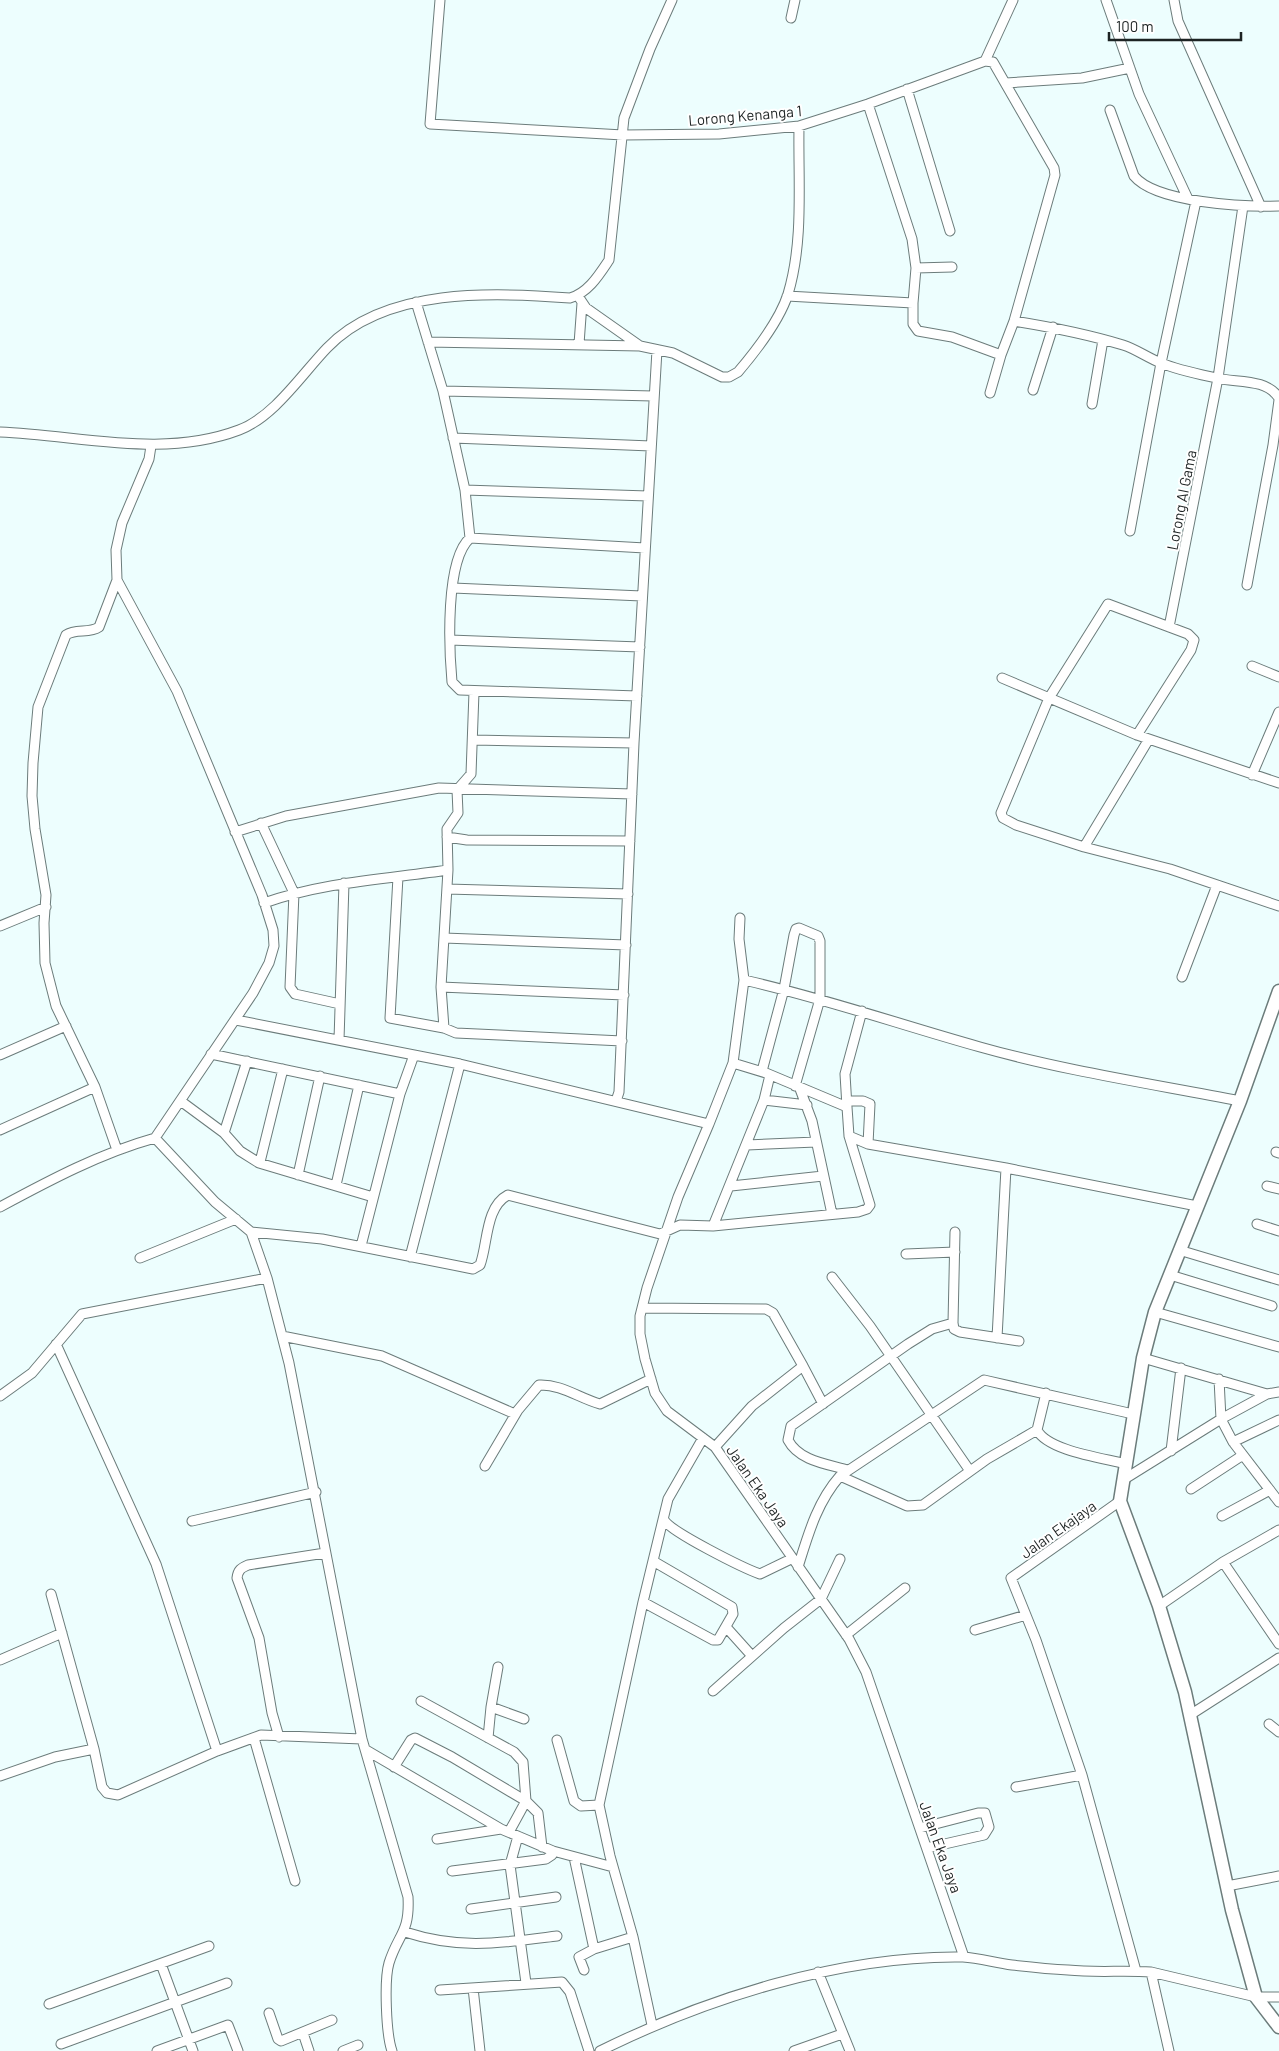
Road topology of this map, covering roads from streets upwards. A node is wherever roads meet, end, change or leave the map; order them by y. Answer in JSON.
{"nodes":[{"id":1,"x":440,"y":0,"type":"edge"},
{"id":2,"x":672,"y":0,"type":"edge"},
{"id":3,"x":795,"y":0,"type":"edge"},
{"id":4,"x":1013,"y":0,"type":"edge"},
{"id":5,"x":1106,"y":0,"type":"edge"},
{"id":6,"x":1174,"y":0,"type":"edge"},
{"id":7,"x":791,"y":18,"type":"dead end"},
{"id":8,"x":985,"y":61,"type":"junction"},
{"id":9,"x":1130,"y":68,"type":"junction"},
{"id":10,"x":1006,"y":83,"type":"junction"},
{"id":11,"x":907,"y":88,"type":"junction"},
{"id":12,"x":868,"y":104,"type":"junction"},
{"id":13,"x":1110,"y":110,"type":"dead end"},
{"id":14,"x":799,"y":126,"type":"junction"},
{"id":15,"x":623,"y":135,"type":"junction"},
{"id":16,"x":1192,"y":200,"type":"junction"},
{"id":17,"x":1243,"y":206,"type":"junction"},
{"id":18,"x":1279,"y":206,"type":"edge"},
{"id":19,"x":1262,"y":207,"type":"junction"},
{"id":20,"x":950,"y":231,"type":"dead end"},
{"id":21,"x":952,"y":267,"type":"dead end"},
{"id":22,"x":916,"y":268,"type":"junction"},
{"id":23,"x":788,"y":296,"type":"junction"},
{"id":24,"x":580,"y":299,"type":"junction"},
{"id":25,"x":416,"y":302,"type":"junction"},
{"id":26,"x":913,"y":302,"type":"junction"},
{"id":27,"x":1014,"y":321,"type":"junction"},
{"id":28,"x":1053,"y":327,"type":"junction"},
{"id":29,"x":1103,"y":340,"type":"junction"},
{"id":30,"x":428,"y":342,"type":"junction"},
{"id":31,"x":579,"y":344,"type":"junction"},
{"id":32,"x":640,"y":346,"type":"junction"},
{"id":33,"x":657,"y":350,"type":"junction"},
{"id":34,"x":1001,"y":355,"type":"junction"},
{"id":35,"x":1160,"y":363,"type":"junction"},
{"id":36,"x":1218,"y":378,"type":"junction"},
{"id":37,"x":1033,"y":390,"type":"dead end"},
{"id":38,"x":443,"y":391,"type":"junction"},
{"id":39,"x":990,"y":393,"type":"dead end"},
{"id":40,"x":654,"y":396,"type":"junction"},
{"id":41,"x":1279,"y":399,"type":"edge"},
{"id":42,"x":1092,"y":404,"type":"dead end"},
{"id":43,"x":0,"y":432,"type":"edge"},
{"id":44,"x":453,"y":438,"type":"junction"},
{"id":45,"x":1276,"y":444,"type":"edge"},
{"id":46,"x":151,"y":446,"type":"junction"},
{"id":47,"x":651,"y":446,"type":"junction"},
{"id":48,"x":465,"y":490,"type":"junction"},
{"id":49,"x":648,"y":496,"type":"junction"},
{"id":50,"x":1130,"y":531,"type":"dead end"},
{"id":51,"x":470,"y":538,"type":"junction"},
{"id":52,"x":645,"y":548,"type":"junction"},
{"id":53,"x":117,"y":580,"type":"junction"},
{"id":54,"x":1247,"y":585,"type":"dead end"},
{"id":55,"x":453,"y":588,"type":"junction"},
{"id":56,"x":642,"y":596,"type":"junction"},
{"id":57,"x":1169,"y":627,"type":"junction"},
{"id":58,"x":450,"y":640,"type":"junction"},
{"id":59,"x":640,"y":647,"type":"junction"},
{"id":60,"x":1252,"y":666,"type":"dead end"},
{"id":61,"x":1279,"y":677,"type":"edge"},
{"id":62,"x":1002,"y":678,"type":"dead end"},
{"id":63,"x":474,"y":692,"type":"junction"},
{"id":64,"x":637,"y":696,"type":"junction"},
{"id":65,"x":1049,"y":698,"type":"junction"},
{"id":66,"x":1279,"y":712,"type":"edge"},
{"id":67,"x":1137,"y":735,"type":"junction"},
{"id":68,"x":1148,"y":739,"type":"junction"},
{"id":69,"x":474,"y":740,"type":"junction"},
{"id":70,"x":634,"y":743,"type":"junction"},
{"id":71,"x":1252,"y":775,"type":"junction"},
{"id":72,"x":1279,"y":782,"type":"edge"},
{"id":73,"x":460,"y":787,"type":"junction"},
{"id":74,"x":632,"y":794,"type":"junction"},
{"id":75,"x":261,"y":823,"type":"junction"},
{"id":76,"x":235,"y":832,"type":"junction"},
{"id":77,"x":447,"y":837,"type":"junction"},
{"id":78,"x":630,"y":841,"type":"junction"},
{"id":79,"x":1084,"y":848,"type":"junction"},
{"id":80,"x":448,"y":870,"type":"junction"},
{"id":81,"x":398,"y":878,"type":"junction"},
{"id":82,"x":344,"y":883,"type":"junction"},
{"id":83,"x":1217,"y":885,"type":"junction"},
{"id":84,"x":447,"y":889,"type":"junction"},
{"id":85,"x":294,"y":893,"type":"junction"},
{"id":86,"x":628,"y":894,"type":"junction"},
{"id":87,"x":264,"y":903,"type":"junction"},
{"id":88,"x":1279,"y":906,"type":"edge"},
{"id":89,"x":46,"y":907,"type":"junction"},
{"id":90,"x":740,"y":918,"type":"dead end"},
{"id":91,"x":0,"y":926,"type":"edge"},
{"id":92,"x":444,"y":938,"type":"junction"},
{"id":93,"x":626,"y":945,"type":"junction"},
{"id":94,"x":1182,"y":977,"type":"dead end"},
{"id":95,"x":744,"y":980,"type":"junction"},
{"id":96,"x":441,"y":987,"type":"junction"},
{"id":97,"x":784,"y":989,"type":"junction"},
{"id":98,"x":1279,"y":991,"type":"edge"},
{"id":99,"x":624,"y":995,"type":"junction"},
{"id":100,"x":820,"y":999,"type":"junction"},
{"id":101,"x":340,"y":1004,"type":"junction"},
{"id":102,"x":862,"y":1011,"type":"junction"},
{"id":103,"x":236,"y":1020,"type":"junction"},
{"id":104,"x":66,"y":1026,"type":"junction"},
{"id":105,"x":444,"y":1028,"type":"junction"},
{"id":106,"x":339,"y":1040,"type":"junction"},
{"id":107,"x":622,"y":1041,"type":"junction"},
{"id":108,"x":0,"y":1054,"type":"edge"},
{"id":109,"x":211,"y":1054,"type":"junction"},
{"id":110,"x":414,"y":1055,"type":"junction"},
{"id":111,"x":247,"y":1061,"type":"junction"},
{"id":112,"x":733,"y":1063,"type":"junction"},
{"id":113,"x":460,"y":1064,"type":"junction"},
{"id":114,"x":282,"y":1069,"type":"junction"},
{"id":115,"x":766,"y":1073,"type":"junction"},
{"id":116,"x":320,"y":1076,"type":"junction"},
{"id":117,"x":358,"y":1084,"type":"junction"},
{"id":118,"x":95,"y":1088,"type":"junction"},
{"id":119,"x":798,"y":1088,"type":"junction"},
{"id":120,"x":400,"y":1094,"type":"junction"},
{"id":121,"x":764,"y":1100,"type":"junction"},
{"id":122,"x":616,"y":1101,"type":"junction"},
{"id":123,"x":1240,"y":1101,"type":"junction"},
{"id":124,"x":182,"y":1102,"type":"junction"},
{"id":125,"x":848,"y":1104,"type":"junction"},
{"id":126,"x":807,"y":1105,"type":"junction"},
{"id":127,"x":709,"y":1124,"type":"junction"},
{"id":128,"x":0,"y":1130,"type":"edge"},
{"id":129,"x":224,"y":1134,"type":"junction"},
{"id":130,"x":849,"y":1136,"type":"junction"},
{"id":131,"x":155,"y":1138,"type":"junction"},
{"id":132,"x":816,"y":1142,"type":"junction"},
{"id":133,"x":868,"y":1144,"type":"junction"},
{"id":134,"x":747,"y":1145,"type":"junction"},
{"id":135,"x":117,"y":1150,"type":"junction"},
{"id":136,"x":260,"y":1162,"type":"junction"},
{"id":137,"x":1006,"y":1168,"type":"junction"},
{"id":138,"x":298,"y":1174,"type":"junction"},
{"id":139,"x":823,"y":1176,"type":"junction"},
{"id":140,"x":336,"y":1185,"type":"junction"},
{"id":141,"x":731,"y":1186,"type":"junction"},
{"id":142,"x":1267,"y":1186,"type":"dead end"},
{"id":143,"x":1279,"y":1189,"type":"edge"},
{"id":144,"x":373,"y":1197,"type":"junction"},
{"id":145,"x":1196,"y":1206,"type":"junction"},
{"id":146,"x":0,"y":1207,"type":"edge"},
{"id":147,"x":832,"y":1214,"type":"junction"},
{"id":148,"x":236,"y":1219,"type":"junction"},
{"id":149,"x":1257,"y":1224,"type":"dead end"},
{"id":150,"x":713,"y":1226,"type":"junction"},
{"id":151,"x":1279,"y":1230,"type":"edge"},
{"id":152,"x":251,"y":1232,"type":"junction"},
{"id":153,"x":955,"y":1232,"type":"dead end"},
{"id":154,"x":665,"y":1233,"type":"junction"},
{"id":155,"x":361,"y":1246,"type":"junction"},
{"id":156,"x":1179,"y":1250,"type":"junction"},
{"id":157,"x":955,"y":1252,"type":"junction"},
{"id":158,"x":906,"y":1254,"type":"dead end"},
{"id":159,"x":410,"y":1257,"type":"junction"},
{"id":160,"x":140,"y":1258,"type":"dead end"},
{"id":161,"x":1170,"y":1276,"type":"junction"},
{"id":162,"x":832,"y":1277,"type":"dead end"},
{"id":163,"x":266,"y":1278,"type":"junction"},
{"id":164,"x":1279,"y":1280,"type":"edge"},
{"id":165,"x":1272,"y":1306,"type":"dead end"},
{"id":166,"x":642,"y":1308,"type":"junction"},
{"id":167,"x":1155,"y":1312,"type":"junction"},
{"id":168,"x":953,"y":1324,"type":"junction"},
{"id":169,"x":282,"y":1336,"type":"junction"},
{"id":170,"x":998,"y":1338,"type":"junction"},
{"id":171,"x":1019,"y":1341,"type":"dead end"},
{"id":172,"x":56,"y":1344,"type":"junction"},
{"id":173,"x":1279,"y":1347,"type":"edge"},
{"id":174,"x":891,"y":1356,"type":"junction"},
{"id":175,"x":1143,"y":1358,"type":"junction"},
{"id":176,"x":803,"y":1366,"type":"junction"},
{"id":177,"x":1181,"y":1368,"type":"junction"},
{"id":178,"x":1219,"y":1379,"type":"junction"},
{"id":179,"x":651,"y":1380,"type":"junction"},
{"id":180,"x":1279,"y":1392,"type":"edge"},
{"id":181,"x":1046,"y":1393,"type":"junction"},
{"id":182,"x":1267,"y":1394,"type":"junction"},
{"id":183,"x":0,"y":1396,"type":"edge"},
{"id":184,"x":822,"y":1404,"type":"junction"},
{"id":185,"x":515,"y":1414,"type":"junction"},
{"id":186,"x":1133,"y":1414,"type":"junction"},
{"id":187,"x":933,"y":1416,"type":"junction"},
{"id":188,"x":1221,"y":1420,"type":"junction"},
{"id":189,"x":1279,"y":1420,"type":"edge"},
{"id":190,"x":1037,"y":1430,"type":"junction"},
{"id":191,"x":703,"y":1438,"type":"junction"},
{"id":192,"x":1233,"y":1442,"type":"junction"},
{"id":193,"x":715,"y":1447,"type":"junction"},
{"id":194,"x":1171,"y":1451,"type":"junction"},
{"id":195,"x":1244,"y":1455,"type":"junction"},
{"id":196,"x":1126,"y":1464,"type":"junction"},
{"id":197,"x":485,"y":1466,"type":"dead end"},
{"id":198,"x":848,"y":1470,"type":"junction"},
{"id":199,"x":970,"y":1471,"type":"junction"},
{"id":200,"x":840,"y":1476,"type":"junction"},
{"id":201,"x":1123,"y":1480,"type":"junction"},
{"id":202,"x":1191,"y":1489,"type":"dead end"},
{"id":203,"x":1270,"y":1490,"type":"junction"},
{"id":204,"x":316,"y":1492,"type":"junction"},
{"id":205,"x":1120,"y":1501,"type":"junction"},
{"id":206,"x":1279,"y":1502,"type":"edge"},
{"id":207,"x":1222,"y":1516,"type":"dead end"},
{"id":208,"x":664,"y":1520,"type":"junction"},
{"id":209,"x":192,"y":1521,"type":"dead end"},
{"id":210,"x":1279,"y":1530,"type":"edge"},
{"id":211,"x":324,"y":1553,"type":"junction"},
{"id":212,"x":791,"y":1559,"type":"junction"},
{"id":213,"x":840,"y":1559,"type":"dead end"},
{"id":214,"x":653,"y":1561,"type":"junction"},
{"id":215,"x":1223,"y":1562,"type":"junction"},
{"id":216,"x":798,"y":1567,"type":"junction"},
{"id":217,"x":905,"y":1588,"type":"dead end"},
{"id":218,"x":51,"y":1594,"type":"dead end"},
{"id":219,"x":820,"y":1599,"type":"junction"},
{"id":220,"x":642,"y":1602,"type":"junction"},
{"id":221,"x":1159,"y":1606,"type":"junction"},
{"id":222,"x":1026,"y":1615,"type":"junction"},
{"id":223,"x":726,"y":1627,"type":"junction"},
{"id":224,"x":975,"y":1630,"type":"dead end"},
{"id":225,"x":62,"y":1633,"type":"junction"},
{"id":226,"x":846,"y":1635,"type":"junction"},
{"id":227,"x":1279,"y":1644,"type":"edge"},
{"id":228,"x":752,"y":1656,"type":"junction"},
{"id":229,"x":1279,"y":1658,"type":"edge"},
{"id":230,"x":0,"y":1660,"type":"edge"},
{"id":231,"x":498,"y":1667,"type":"dead end"},
{"id":232,"x":713,"y":1691,"type":"dead end"},
{"id":233,"x":420,"y":1701,"type":"dead end"},
{"id":234,"x":491,"y":1707,"type":"junction"},
{"id":235,"x":1190,"y":1715,"type":"junction"},
{"id":236,"x":524,"y":1719,"type":"dead end"},
{"id":237,"x":1268,"y":1724,"type":"dead end"},
{"id":238,"x":1279,"y":1732,"type":"edge"},
{"id":239,"x":279,"y":1737,"type":"junction"},
{"id":240,"x":254,"y":1738,"type":"junction"},
{"id":241,"x":488,"y":1738,"type":"junction"},
{"id":242,"x":362,"y":1739,"type":"junction"},
{"id":243,"x":557,"y":1740,"type":"dead end"},
{"id":244,"x":94,"y":1749,"type":"junction"},
{"id":245,"x":366,"y":1750,"type":"junction"},
{"id":246,"x":217,"y":1751,"type":"junction"},
{"id":247,"x":394,"y":1767,"type":"junction"},
{"id":248,"x":0,"y":1776,"type":"edge"},
{"id":249,"x":1082,"y":1776,"type":"junction"},
{"id":250,"x":1016,"y":1787,"type":"dead end"},
{"id":251,"x":526,"y":1801,"type":"junction"},
{"id":252,"x":599,"y":1805,"type":"junction"},
{"id":253,"x":920,"y":1828,"type":"junction"},
{"id":254,"x":510,"y":1832,"type":"junction"},
{"id":255,"x":437,"y":1839,"type":"dead end"},
{"id":256,"x":542,"y":1847,"type":"junction"},
{"id":257,"x":927,"y":1848,"type":"junction"},
{"id":258,"x":553,"y":1850,"type":"junction"},
{"id":259,"x":574,"y":1857,"type":"junction"},
{"id":260,"x":510,"y":1865,"type":"junction"},
{"id":261,"x":613,"y":1867,"type":"junction"},
{"id":262,"x":452,"y":1871,"type":"dead end"},
{"id":263,"x":1279,"y":1876,"type":"edge"},
{"id":264,"x":295,"y":1881,"type":"dead end"},
{"id":265,"x":1227,"y":1886,"type":"junction"},
{"id":266,"x":556,"y":1897,"type":"dead end"},
{"id":267,"x":514,"y":1903,"type":"junction"},
{"id":268,"x":471,"y":1909,"type":"dead end"},
{"id":269,"x":404,"y":1932,"type":"junction"},
{"id":270,"x":557,"y":1936,"type":"dead end"},
{"id":271,"x":633,"y":1937,"type":"junction"},
{"id":272,"x":520,"y":1940,"type":"junction"},
{"id":273,"x":209,"y":1946,"type":"dead end"},
{"id":274,"x":594,"y":1949,"type":"junction"},
{"id":275,"x":964,"y":1957,"type":"junction"},
{"id":276,"x":161,"y":1964,"type":"junction"},
{"id":277,"x":584,"y":1970,"type":"dead end"},
{"id":278,"x":1136,"y":1971,"type":"junction"},
{"id":279,"x":818,"y":1972,"type":"junction"},
{"id":280,"x":1152,"y":1972,"type":"junction"},
{"id":281,"x":227,"y":1982,"type":"dead end"},
{"id":282,"x":526,"y":1983,"type":"junction"},
{"id":283,"x":473,"y":1988,"type":"junction"},
{"id":284,"x":440,"y":1990,"type":"dead end"},
{"id":285,"x":1256,"y":1997,"type":"junction"},
{"id":286,"x":1279,"y":1997,"type":"edge"},
{"id":287,"x":175,"y":2002,"type":"junction"},
{"id":288,"x":49,"y":2004,"type":"dead end"},
{"id":289,"x":269,"y":2014,"type":"dead end"},
{"id":290,"x":332,"y":2020,"type":"dead end"},
{"id":291,"x":652,"y":2025,"type":"junction"},
{"id":292,"x":1279,"y":2027,"type":"edge"},
{"id":293,"x":303,"y":2033,"type":"junction"},
{"id":294,"x":842,"y":2034,"type":"junction"},
{"id":295,"x":189,"y":2039,"type":"junction"},
{"id":296,"x":61,"y":2044,"type":"dead end"},
{"id":297,"x":358,"y":2045,"type":"dead end"},
{"id":298,"x":157,"y":2051,"type":"edge"},
{"id":299,"x":193,"y":2051,"type":"edge"},
{"id":300,"x":238,"y":2051,"type":"edge"},
{"id":301,"x":309,"y":2051,"type":"edge"},
{"id":302,"x":343,"y":2051,"type":"edge"},
{"id":303,"x":392,"y":2051,"type":"edge"},
{"id":304,"x":480,"y":2051,"type":"edge"},
{"id":305,"x":589,"y":2051,"type":"edge"},
{"id":306,"x":600,"y":2051,"type":"edge"},
{"id":307,"x":794,"y":2051,"type":"edge"},
{"id":308,"x":850,"y":2051,"type":"edge"},
{"id":309,"x":1169,"y":2051,"type":"edge"}],
"edges":[{"from":1,"to":15,"type":"street","name":"Lorong Kenanga 1"},
{"from":2,"to":15,"type":"street"},
{"from":3,"to":7,"type":"street"},
{"from":4,"to":8,"type":"street"},
{"from":5,"to":9,"type":"street"},
{"from":6,"to":19,"type":"street"},
{"from":8,"to":10,"type":"street"},
{"from":8,"to":11,"type":"street","name":"Lorong Kenanga 1"},
{"from":9,"to":10,"type":"street"},
{"from":9,"to":16,"type":"street"},
{"from":10,"to":27,"type":"street"},
{"from":11,"to":12,"type":"street","name":"Lorong Kenanga 1"},
{"from":11,"to":20,"type":"street"},
{"from":12,"to":14,"type":"street","name":"Lorong Kenanga 1"},
{"from":12,"to":22,"type":"street"},
{"from":13,"to":16,"type":"street"},
{"from":14,"to":15,"type":"street","name":"Lorong Kenanga 1"},
{"from":14,"to":23,"type":"street"},
{"from":15,"to":24,"type":"street"},
{"from":16,"to":17,"type":"street"},
{"from":16,"to":35,"type":"street"},
{"from":17,"to":19,"type":"street"},
{"from":17,"to":36,"type":"street","name":"Lorong Al Gama"},
{"from":18,"to":19,"type":"street"},
{"from":21,"to":22,"type":"street"},
{"from":22,"to":26,"type":"street"},
{"from":23,"to":26,"type":"street"},
{"from":23,"to":33,"type":"street"},
{"from":24,"to":25,"type":"street"},
{"from":24,"to":31,"type":"street"},
{"from":24,"to":32,"type":"street"},
{"from":25,"to":30,"type":"street"},
{"from":25,"to":46,"type":"street"},
{"from":26,"to":34,"type":"street"},
{"from":27,"to":28,"type":"street"},
{"from":27,"to":34,"type":"street"},
{"from":28,"to":29,"type":"street"},
{"from":28,"to":37,"type":"street"},
{"from":29,"to":35,"type":"street"},
{"from":29,"to":42,"type":"street"},
{"from":30,"to":31,"type":"street"},
{"from":30,"to":38,"type":"street"},
{"from":31,"to":32,"type":"street"},
{"from":32,"to":33,"type":"street"},
{"from":33,"to":40,"type":"street"},
{"from":34,"to":39,"type":"street"},
{"from":35,"to":36,"type":"street"},
{"from":35,"to":50,"type":"street"},
{"from":36,"to":41,"type":"street"},
{"from":36,"to":57,"type":"street","name":"Lorong Al Gama"},
{"from":38,"to":40,"type":"street"},
{"from":38,"to":44,"type":"street"},
{"from":40,"to":47,"type":"street"},
{"from":41,"to":45,"type":"street"},
{"from":43,"to":46,"type":"street"},
{"from":44,"to":47,"type":"street"},
{"from":44,"to":48,"type":"street"},
{"from":45,"to":54,"type":"street"},
{"from":46,"to":53,"type":"street"},
{"from":47,"to":49,"type":"street"},
{"from":48,"to":49,"type":"street"},
{"from":48,"to":51,"type":"street"},
{"from":49,"to":52,"type":"street"},
{"from":51,"to":52,"type":"street"},
{"from":51,"to":55,"type":"street"},
{"from":52,"to":56,"type":"street"},
{"from":53,"to":76,"type":"street"},
{"from":53,"to":89,"type":"street"},
{"from":55,"to":56,"type":"street"},
{"from":55,"to":58,"type":"street"},
{"from":56,"to":59,"type":"street"},
{"from":57,"to":65,"type":"street"},
{"from":57,"to":67,"type":"street"},
{"from":58,"to":59,"type":"street"},
{"from":58,"to":63,"type":"street"},
{"from":59,"to":64,"type":"street"},
{"from":60,"to":61,"type":"street"},
{"from":62,"to":65,"type":"street"},
{"from":63,"to":64,"type":"street"},
{"from":63,"to":69,"type":"street"},
{"from":64,"to":70,"type":"street"},
{"from":65,"to":67,"type":"street"},
{"from":65,"to":79,"type":"street"},
{"from":66,"to":71,"type":"street"},
{"from":67,"to":68,"type":"street"},
{"from":68,"to":71,"type":"street"},
{"from":68,"to":79,"type":"street"},
{"from":69,"to":70,"type":"street"},
{"from":69,"to":73,"type":"street"},
{"from":70,"to":74,"type":"street"},
{"from":71,"to":72,"type":"street"},
{"from":73,"to":74,"type":"street"},
{"from":73,"to":75,"type":"street"},
{"from":73,"to":77,"type":"street"},
{"from":74,"to":78,"type":"street"},
{"from":75,"to":76,"type":"street"},
{"from":75,"to":85,"type":"street"},
{"from":76,"to":87,"type":"street"},
{"from":77,"to":78,"type":"street"},
{"from":77,"to":80,"type":"street"},
{"from":78,"to":86,"type":"street"},
{"from":79,"to":83,"type":"street"},
{"from":80,"to":81,"type":"street"},
{"from":80,"to":84,"type":"street"},
{"from":81,"to":82,"type":"street"},
{"from":81,"to":105,"type":"street"},
{"from":82,"to":85,"type":"street"},
{"from":82,"to":101,"type":"street"},
{"from":83,"to":88,"type":"street"},
{"from":83,"to":94,"type":"street"},
{"from":84,"to":86,"type":"street"},
{"from":84,"to":92,"type":"street"},
{"from":85,"to":87,"type":"street"},
{"from":85,"to":101,"type":"street"},
{"from":86,"to":93,"type":"street"},
{"from":87,"to":103,"type":"street"},
{"from":89,"to":91,"type":"street"},
{"from":89,"to":104,"type":"street"},
{"from":90,"to":95,"type":"street","name":"Jalan Eka Jaya"},
{"from":92,"to":93,"type":"street"},
{"from":92,"to":96,"type":"street"},
{"from":93,"to":99,"type":"street"},
{"from":95,"to":97,"type":"street"},
{"from":95,"to":112,"type":"street","name":"Jalan Eka Jaya"},
{"from":96,"to":99,"type":"street"},
{"from":96,"to":105,"type":"street"},
{"from":97,"to":100,"type":"street"},
{"from":97,"to":100,"type":"street"},
{"from":97,"to":115,"type":"street"},
{"from":98,"to":123,"type":"street"},
{"from":99,"to":107,"type":"street"},
{"from":100,"to":102,"type":"street"},
{"from":100,"to":119,"type":"street"},
{"from":101,"to":106,"type":"street"},
{"from":102,"to":123,"type":"street"},
{"from":102,"to":125,"type":"street"},
{"from":103,"to":106,"type":"street"},
{"from":103,"to":109,"type":"street"},
{"from":104,"to":108,"type":"street"},
{"from":104,"to":118,"type":"street"},
{"from":105,"to":107,"type":"street"},
{"from":106,"to":110,"type":"street"},
{"from":107,"to":122,"type":"street"},
{"from":109,"to":111,"type":"street"},
{"from":109,"to":124,"type":"street"},
{"from":110,"to":113,"type":"street"},
{"from":110,"to":120,"type":"street"},
{"from":111,"to":114,"type":"street"},
{"from":111,"to":129,"type":"street"},
{"from":112,"to":115,"type":"street"},
{"from":112,"to":127,"type":"street","name":"Jalan Eka Jaya"},
{"from":113,"to":122,"type":"street"},
{"from":113,"to":159,"type":"street"},
{"from":114,"to":116,"type":"street"},
{"from":114,"to":136,"type":"street"},
{"from":115,"to":119,"type":"street"},
{"from":115,"to":121,"type":"street"},
{"from":116,"to":117,"type":"street"},
{"from":116,"to":138,"type":"street"},
{"from":117,"to":120,"type":"street"},
{"from":117,"to":140,"type":"street"},
{"from":118,"to":128,"type":"street"},
{"from":118,"to":135,"type":"street"},
{"from":119,"to":125,"type":"street"},
{"from":119,"to":126,"type":"street"},
{"from":120,"to":144,"type":"street"},
{"from":121,"to":126,"type":"street"},
{"from":121,"to":134,"type":"street"},
{"from":122,"to":127,"type":"street"},
{"from":123,"to":145,"type":"street"},
{"from":124,"to":129,"type":"street"},
{"from":124,"to":131,"type":"street"},
{"from":125,"to":130,"type":"street"},
{"from":125,"to":133,"type":"street"},
{"from":126,"to":132,"type":"street"},
{"from":127,"to":154,"type":"street","name":"Jalan Eka Jaya"},
{"from":129,"to":136,"type":"street"},
{"from":130,"to":133,"type":"street"},
{"from":130,"to":147,"type":"street"},
{"from":131,"to":135,"type":"street"},
{"from":131,"to":148,"type":"street"},
{"from":132,"to":134,"type":"street"},
{"from":132,"to":139,"type":"street"},
{"from":133,"to":137,"type":"street"},
{"from":134,"to":141,"type":"street"},
{"from":135,"to":146,"type":"street"},
{"from":136,"to":138,"type":"street"},
{"from":137,"to":145,"type":"street"},
{"from":137,"to":170,"type":"street"},
{"from":138,"to":140,"type":"street"},
{"from":139,"to":141,"type":"street"},
{"from":139,"to":147,"type":"street"},
{"from":140,"to":144,"type":"street"},
{"from":141,"to":150,"type":"street"},
{"from":142,"to":143,"type":"street"},
{"from":144,"to":155,"type":"street"},
{"from":145,"to":156,"type":"street"},
{"from":147,"to":150,"type":"street"},
{"from":148,"to":152,"type":"street"},
{"from":148,"to":160,"type":"street"},
{"from":149,"to":151,"type":"street"},
{"from":150,"to":154,"type":"street"},
{"from":152,"to":155,"type":"street"},
{"from":152,"to":163,"type":"street"},
{"from":153,"to":157,"type":"street"},
{"from":154,"to":159,"type":"street"},
{"from":154,"to":166,"type":"street","name":"Jalan Eka Jaya"},
{"from":155,"to":159,"type":"street"},
{"from":156,"to":161,"type":"street"},
{"from":156,"to":164,"type":"street"},
{"from":157,"to":158,"type":"street"},
{"from":157,"to":168,"type":"street"},
{"from":161,"to":165,"type":"street"},
{"from":161,"to":167,"type":"street"},
{"from":162,"to":174,"type":"street"},
{"from":163,"to":169,"type":"street"},
{"from":163,"to":172,"type":"street"},
{"from":166,"to":176,"type":"street"},
{"from":166,"to":179,"type":"street","name":"Jalan Eka Jaya"},
{"from":167,"to":173,"type":"street"},
{"from":167,"to":175,"type":"street"},
{"from":168,"to":170,"type":"street"},
{"from":168,"to":174,"type":"street"},
{"from":169,"to":185,"type":"street"},
{"from":169,"to":204,"type":"street"},
{"from":170,"to":171,"type":"street"},
{"from":172,"to":183,"type":"street"},
{"from":172,"to":246,"type":"street"},
{"from":174,"to":184,"type":"street"},
{"from":174,"to":187,"type":"street"},
{"from":175,"to":177,"type":"street"},
{"from":175,"to":186,"type":"street"},
{"from":176,"to":184,"type":"street"},
{"from":176,"to":193,"type":"street"},
{"from":177,"to":178,"type":"street"},
{"from":177,"to":194,"type":"street"},
{"from":178,"to":182,"type":"street"},
{"from":178,"to":188,"type":"street"},
{"from":179,"to":185,"type":"street"},
{"from":179,"to":191,"type":"street","name":"Jalan Eka Jaya"},
{"from":180,"to":182,"type":"street"},
{"from":181,"to":186,"type":"street"},
{"from":181,"to":187,"type":"street"},
{"from":181,"to":190,"type":"street"},
{"from":182,"to":188,"type":"street"},
{"from":184,"to":198,"type":"street"},
{"from":185,"to":197,"type":"street"},
{"from":186,"to":196,"type":"street"},
{"from":187,"to":198,"type":"street"},
{"from":187,"to":199,"type":"street"},
{"from":188,"to":192,"type":"street"},
{"from":188,"to":194,"type":"street"},
{"from":189,"to":192,"type":"street"},
{"from":190,"to":196,"type":"street"},
{"from":190,"to":199,"type":"street"},
{"from":191,"to":193,"type":"street","name":"Jalan Eka Jaya"},
{"from":191,"to":208,"type":"street"},
{"from":192,"to":195,"type":"street"},
{"from":193,"to":212,"type":"street","name":"Jalan Eka Jaya"},
{"from":194,"to":201,"type":"street"},
{"from":195,"to":202,"type":"street"},
{"from":195,"to":203,"type":"street"},
{"from":196,"to":201,"type":"street"},
{"from":198,"to":200,"type":"street"},
{"from":199,"to":200,"type":"street"},
{"from":200,"to":216,"type":"street"},
{"from":201,"to":205,"type":"street"},
{"from":203,"to":206,"type":"street"},
{"from":203,"to":207,"type":"street"},
{"from":204,"to":209,"type":"street"},
{"from":204,"to":211,"type":"street"},
{"from":205,"to":221,"type":"street"},
{"from":205,"to":222,"type":"street","name":"Jalan Ekajaya"},
{"from":208,"to":212,"type":"street"},
{"from":208,"to":214,"type":"street"},
{"from":210,"to":215,"type":"street"},
{"from":211,"to":239,"type":"street"},
{"from":211,"to":242,"type":"street"},
{"from":212,"to":216,"type":"street","name":"Jalan Eka Jaya"},
{"from":213,"to":219,"type":"street"},
{"from":214,"to":220,"type":"street"},
{"from":214,"to":223,"type":"street"},
{"from":215,"to":221,"type":"street"},
{"from":215,"to":227,"type":"street"},
{"from":216,"to":219,"type":"street","name":"Jalan Eka Jaya"},
{"from":217,"to":226,"type":"street"},
{"from":218,"to":225,"type":"street"},
{"from":219,"to":226,"type":"street","name":"Jalan Eka Jaya"},
{"from":219,"to":228,"type":"street"},
{"from":220,"to":223,"type":"street"},
{"from":220,"to":252,"type":"street"},
{"from":221,"to":235,"type":"street"},
{"from":222,"to":224,"type":"street"},
{"from":222,"to":249,"type":"street"},
{"from":223,"to":228,"type":"street"},
{"from":225,"to":230,"type":"street"},
{"from":225,"to":244,"type":"street"},
{"from":226,"to":253,"type":"street","name":"Jalan Eka Jaya"},
{"from":228,"to":232,"type":"street"},
{"from":229,"to":235,"type":"street"},
{"from":231,"to":234,"type":"street"},
{"from":233,"to":241,"type":"street"},
{"from":234,"to":236,"type":"street"},
{"from":234,"to":241,"type":"street"},
{"from":235,"to":265,"type":"street"},
{"from":237,"to":238,"type":"street"},
{"from":239,"to":240,"type":"street"},
{"from":239,"to":242,"type":"street"},
{"from":240,"to":246,"type":"street"},
{"from":240,"to":264,"type":"street"},
{"from":241,"to":251,"type":"street"},
{"from":242,"to":245,"type":"street"},
{"from":243,"to":252,"type":"street"},
{"from":244,"to":246,"type":"street"},
{"from":244,"to":248,"type":"street"},
{"from":245,"to":247,"type":"street"},
{"from":245,"to":269,"type":"street"},
{"from":247,"to":251,"type":"street"},
{"from":247,"to":254,"type":"street"},
{"from":249,"to":250,"type":"street"},
{"from":249,"to":278,"type":"street"},
{"from":251,"to":254,"type":"street"},
{"from":251,"to":256,"type":"street"},
{"from":252,"to":261,"type":"street"},
{"from":253,"to":257,"type":"street","name":"Jalan Eka Jaya"},
{"from":253,"to":257,"type":"street"},
{"from":254,"to":255,"type":"street"},
{"from":254,"to":256,"type":"street"},
{"from":254,"to":260,"type":"street"},
{"from":256,"to":258,"type":"street"},
{"from":257,"to":275,"type":"street","name":"Jalan Eka Jaya"},
{"from":258,"to":259,"type":"street"},
{"from":258,"to":260,"type":"street"},
{"from":259,"to":261,"type":"street"},
{"from":259,"to":274,"type":"street"},
{"from":260,"to":262,"type":"street"},
{"from":260,"to":267,"type":"street"},
{"from":261,"to":271,"type":"street"},
{"from":263,"to":265,"type":"street"},
{"from":265,"to":285,"type":"street"},
{"from":266,"to":267,"type":"street"},
{"from":267,"to":268,"type":"street"},
{"from":267,"to":272,"type":"street"},
{"from":269,"to":272,"type":"street"},
{"from":269,"to":303,"type":"street"},
{"from":270,"to":272,"type":"street"},
{"from":271,"to":274,"type":"street"},
{"from":271,"to":291,"type":"street"},
{"from":272,"to":282,"type":"street"},
{"from":273,"to":276,"type":"street"},
{"from":274,"to":277,"type":"street"},
{"from":275,"to":278,"type":"street"},
{"from":275,"to":279,"type":"street"},
{"from":276,"to":287,"type":"street"},
{"from":276,"to":288,"type":"street"},
{"from":278,"to":280,"type":"street"},
{"from":279,"to":291,"type":"street"},
{"from":279,"to":294,"type":"street"},
{"from":280,"to":285,"type":"street"},
{"from":280,"to":309,"type":"street"},
{"from":281,"to":287,"type":"street"},
{"from":282,"to":283,"type":"street"},
{"from":282,"to":305,"type":"street"},
{"from":283,"to":284,"type":"street"},
{"from":283,"to":304,"type":"street"},
{"from":285,"to":286,"type":"street"},
{"from":285,"to":292,"type":"street"},
{"from":287,"to":295,"type":"street"},
{"from":287,"to":296,"type":"street"},
{"from":289,"to":293,"type":"street"},
{"from":290,"to":293,"type":"street"},
{"from":291,"to":306,"type":"street"},
{"from":293,"to":301,"type":"street"},
{"from":294,"to":307,"type":"street"},
{"from":294,"to":308,"type":"street"},
{"from":295,"to":298,"type":"street"},
{"from":295,"to":299,"type":"street"},
{"from":295,"to":300,"type":"street"},
{"from":297,"to":302,"type":"street"}]}
